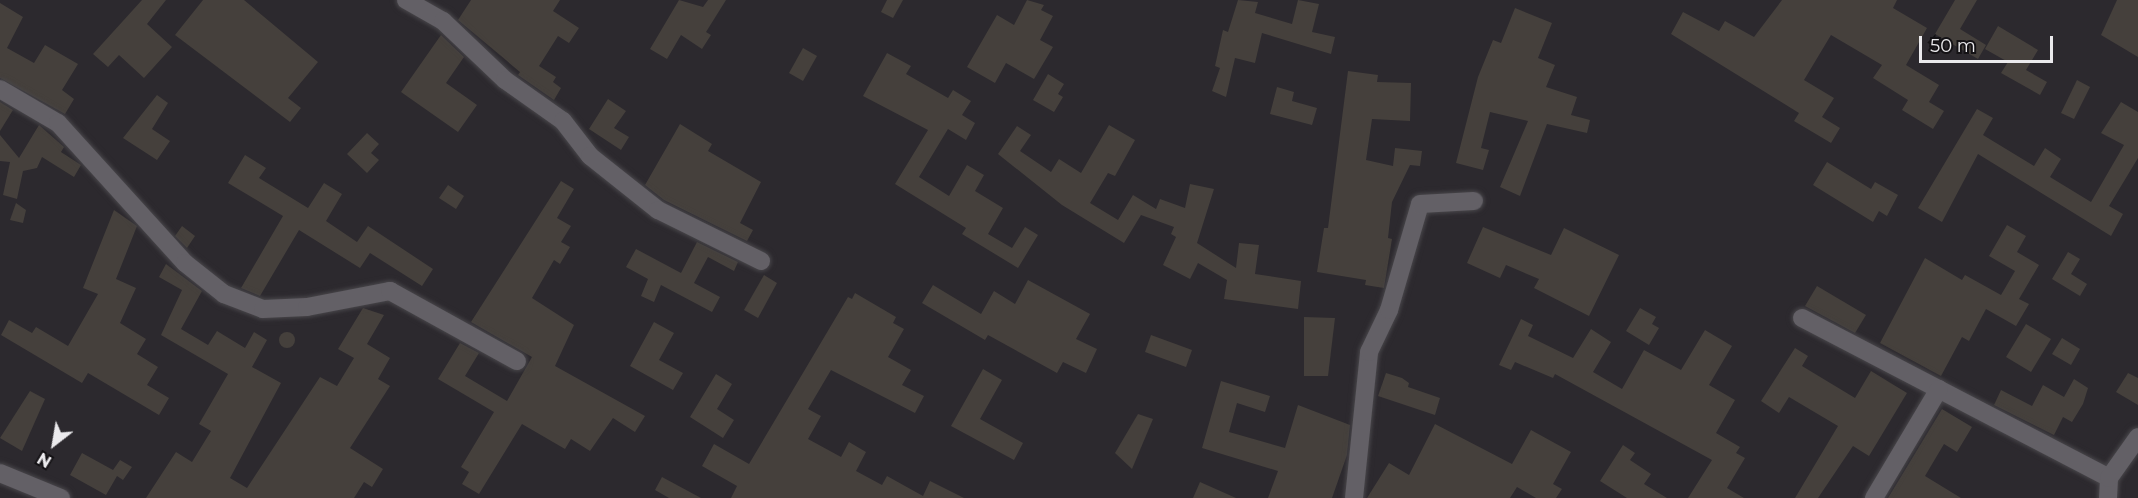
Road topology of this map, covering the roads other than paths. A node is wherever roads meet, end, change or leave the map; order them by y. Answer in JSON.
{"nodes":[{"id":1,"x":406,"y":0,"type":"edge"},
{"id":2,"x":0,"y":89,"type":"edge"},
{"id":3,"x":1474,"y":201,"type":"dead end"},
{"id":4,"x":761,"y":261,"type":"dead end"},
{"id":5,"x":1802,"y":318,"type":"dead end"},
{"id":6,"x":517,"y":361,"type":"dead end"},
{"id":7,"x":1939,"y":389,"type":"junction"},
{"id":8,"x":2138,"y":437,"type":"edge"},
{"id":9,"x":0,"y":473,"type":"edge"},
{"id":10,"x":2109,"y":478,"type":"junction"},
{"id":11,"x":61,"y":498,"type":"edge"},
{"id":12,"x":1354,"y":498,"type":"edge"},
{"id":13,"x":1874,"y":498,"type":"edge"},
{"id":14,"x":2108,"y":498,"type":"edge"}],
"edges":[{"from":1,"to":4,"type":"street"},
{"from":2,"to":6,"type":"street"},
{"from":3,"to":12,"type":"street"},
{"from":5,"to":7,"type":"street"},
{"from":7,"to":10,"type":"street"},
{"from":7,"to":13,"type":"street"},
{"from":8,"to":10,"type":"street"},
{"from":9,"to":11,"type":"street"},
{"from":10,"to":14,"type":"street"}]}
